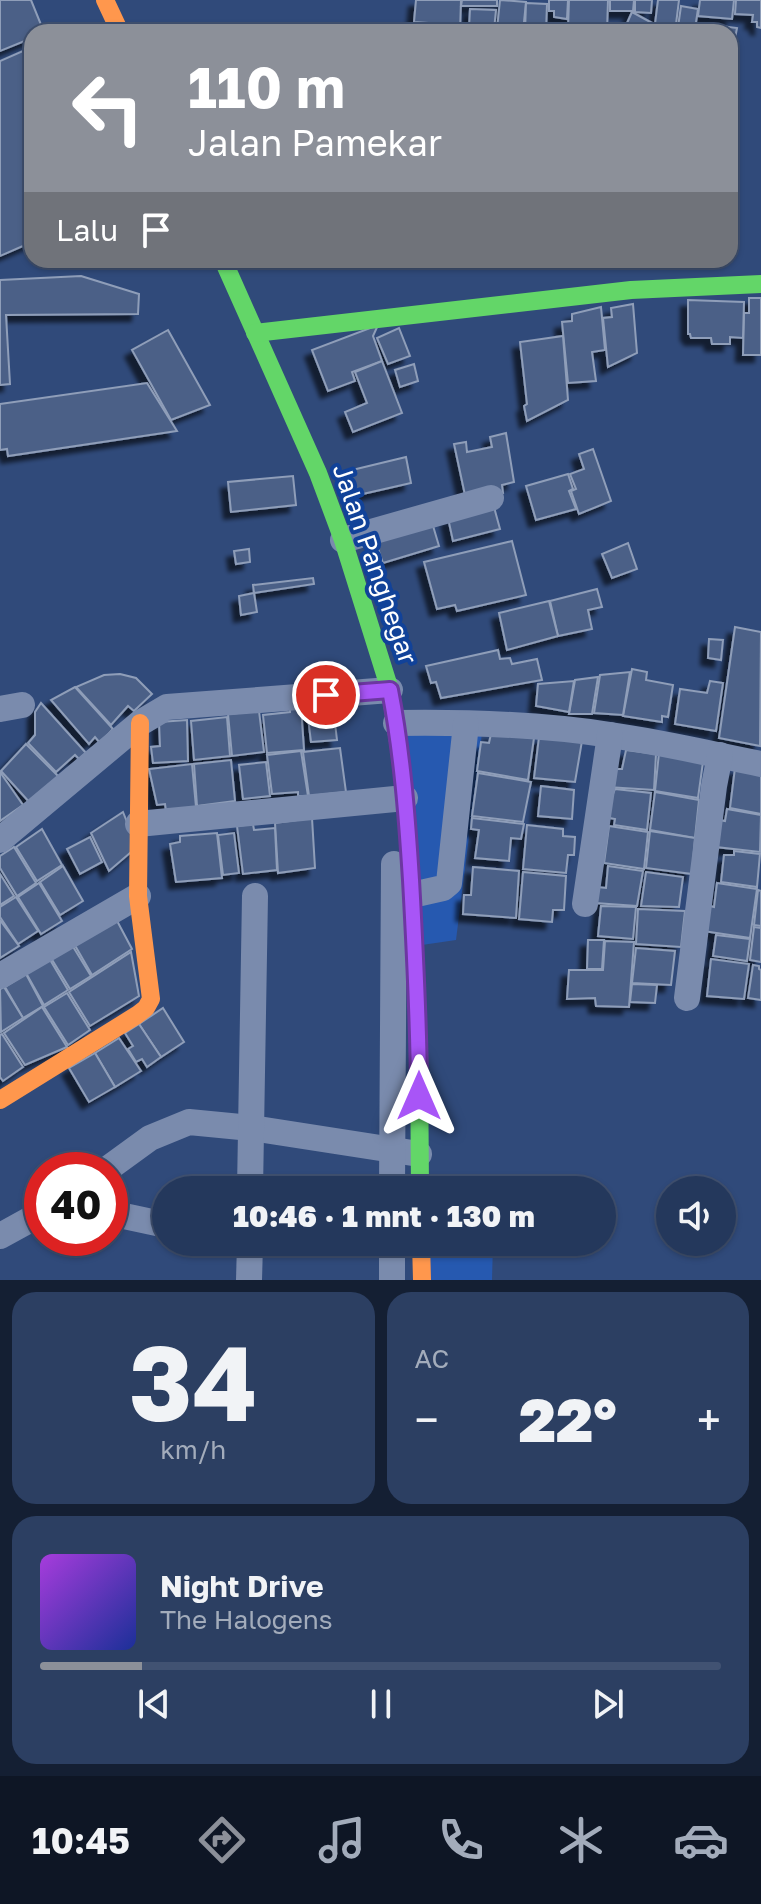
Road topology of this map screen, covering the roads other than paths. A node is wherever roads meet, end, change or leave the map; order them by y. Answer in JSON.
{"nodes":[{"id":1,"x":105,"y":0,"type":"edge"},
{"id":2,"x":116,"y":24,"type":"edge"},
{"id":3,"x":227,"y":268,"type":"edge"},
{"id":4,"x":761,"y":284,"type":"edge"},
{"id":5,"x":255,"y":333,"type":"junction"},
{"id":6,"x":491,"y":498,"type":"dead end"},
{"id":7,"x":343,"y":540,"type":"junction"},
{"id":8,"x":390,"y":690,"type":"junction"},
{"id":9,"x":140,"y":723,"type":"junction"},
{"id":10,"x":396,"y":723,"type":"junction"},
{"id":11,"x":466,"y":724,"type":"junction"},
{"id":12,"x":610,"y":735,"type":"junction"},
{"id":13,"x":720,"y":755,"type":"junction"},
{"id":14,"x":761,"y":764,"type":"edge"},
{"id":15,"x":405,"y":798,"type":"junction"},
{"id":16,"x":138,"y":824,"type":"junction"},
{"id":17,"x":0,"y":840,"type":"edge"},
{"id":18,"x":394,"y":864,"type":"dead end"},
{"id":19,"x":412,"y":895,"type":"junction"},
{"id":20,"x":138,"y":896,"type":"junction"},
{"id":21,"x":255,"y":896,"type":"dead end"},
{"id":22,"x":585,"y":904,"type":"dead end"},
{"id":23,"x":0,"y":976,"type":"edge"},
{"id":24,"x":687,"y":998,"type":"dead end"},
{"id":25,"x":0,"y":1100,"type":"edge"},
{"id":26,"x":251,"y":1128,"type":"junction"},
{"id":27,"x":392,"y":1149,"type":"junction"},
{"id":28,"x":128,"y":1154,"type":"edge"},
{"id":29,"x":419,"y":1154,"type":"junction"},
{"id":30,"x":250,"y":1176,"type":"edge"},
{"id":31,"x":392,"y":1176,"type":"edge"},
{"id":32,"x":420,"y":1176,"type":"edge"},
{"id":33,"x":128,"y":1217,"type":"edge"},
{"id":34,"x":152,"y":1222,"type":"edge"},
{"id":35,"x":24,"y":1223,"type":"edge"},
{"id":36,"x":0,"y":1236,"type":"edge"},
{"id":37,"x":248,"y":1256,"type":"edge"},
{"id":38,"x":392,"y":1256,"type":"edge"},
{"id":39,"x":421,"y":1256,"type":"edge"},
{"id":40,"x":249,"y":1280,"type":"edge"},
{"id":41,"x":392,"y":1280,"type":"edge"},
{"id":42,"x":422,"y":1280,"type":"edge"}],
"edges":[{"from":1,"to":2,"type":"street"},
{"from":3,"to":5,"type":"street","name":"Jalan Panghegar"},
{"from":4,"to":5,"type":"street"},
{"from":5,"to":7,"type":"street","name":"Jalan Panghegar"},
{"from":6,"to":7,"type":"street"},
{"from":7,"to":8,"type":"street","name":"Jalan Panghegar"},
{"from":8,"to":9,"type":"street"},
{"from":8,"to":10,"type":"street","name":"Jalan Panghegar"},
{"from":9,"to":16,"type":"street"},
{"from":9,"to":17,"type":"street"},
{"from":10,"to":11,"type":"street"},
{"from":10,"to":15,"type":"street","name":"Jalan Panghegar"},
{"from":11,"to":12,"type":"street"},
{"from":11,"to":19,"type":"street"},
{"from":12,"to":13,"type":"street"},
{"from":12,"to":22,"type":"street"},
{"from":13,"to":14,"type":"street"},
{"from":13,"to":24,"type":"street"},
{"from":15,"to":16,"type":"street"},
{"from":15,"to":19,"type":"street","name":"Jalan Panghegar"},
{"from":16,"to":20,"type":"street"},
{"from":18,"to":27,"type":"street"},
{"from":19,"to":29,"type":"street","name":"Jalan Panghegar"},
{"from":20,"to":23,"type":"street"},
{"from":20,"to":25,"type":"street"},
{"from":21,"to":26,"type":"street"},
{"from":26,"to":27,"type":"street"},
{"from":26,"to":28,"type":"street"},
{"from":26,"to":30,"type":"street"},
{"from":27,"to":29,"type":"street"},
{"from":27,"to":31,"type":"street"},
{"from":29,"to":32,"type":"street","name":"Jalan Panghegar"},
{"from":33,"to":34,"type":"street"},
{"from":35,"to":36,"type":"street"},
{"from":37,"to":40,"type":"street"},
{"from":38,"to":41,"type":"street"},
{"from":39,"to":42,"type":"street"}]}
